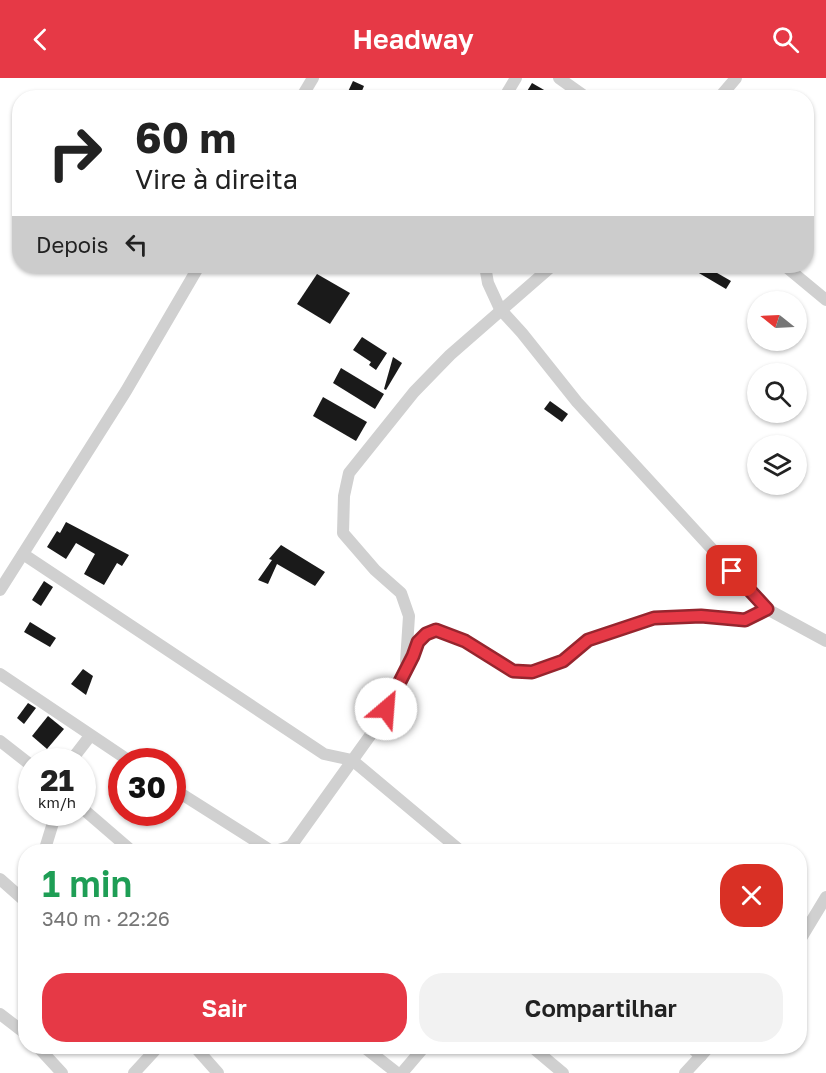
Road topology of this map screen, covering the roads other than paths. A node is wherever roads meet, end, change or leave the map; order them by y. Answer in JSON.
{"nodes":[{"id":1,"x":560,"y":78,"type":"edge"},
{"id":2,"x":736,"y":78,"type":"edge"},
{"id":3,"x":576,"y":90,"type":"edge"},
{"id":4,"x":726,"y":90,"type":"edge"},
{"id":5,"x":195,"y":273,"type":"edge"},
{"id":6,"x":486,"y":273,"type":"edge"},
{"id":7,"x":544,"y":273,"type":"edge"},
{"id":8,"x":793,"y":273,"type":"edge"},
{"id":9,"x":826,"y":300,"type":"edge"},
{"id":10,"x":500,"y":309,"type":"junction"},
{"id":11,"x":23,"y":554,"type":"junction"},
{"id":12,"x":0,"y":590,"type":"edge"},
{"id":13,"x":767,"y":609,"type":"junction"},
{"id":14,"x":826,"y":641,"type":"edge"},
{"id":15,"x":405,"y":671,"type":"junction"},
{"id":16,"x":0,"y":674,"type":"edge"},
{"id":17,"x":90,"y":736,"type":"junction"},
{"id":18,"x":0,"y":741,"type":"edge"},
{"id":19,"x":81,"y":748,"type":"edge"},
{"id":20,"x":109,"y":748,"type":"edge"},
{"id":21,"x":18,"y":755,"type":"edge"},
{"id":22,"x":352,"y":760,"type":"junction"},
{"id":23,"x":186,"y":797,"type":"edge"},
{"id":24,"x":96,"y":820,"type":"edge"},
{"id":25,"x":52,"y":826,"type":"edge"},
{"id":26,"x":46,"y":844,"type":"edge"},
{"id":27,"x":124,"y":844,"type":"edge"},
{"id":28,"x":260,"y":844,"type":"edge"},
{"id":29,"x":298,"y":844,"type":"edge"},
{"id":30,"x":452,"y":844,"type":"edge"},
{"id":31,"x":0,"y":879,"type":"edge"},
{"id":32,"x":18,"y":895,"type":"edge"},
{"id":33,"x":826,"y":897,"type":"edge"},
{"id":34,"x":807,"y":928,"type":"edge"},
{"id":35,"x":0,"y":1014,"type":"edge"},
{"id":36,"x":18,"y":1028,"type":"edge"},
{"id":37,"x":44,"y":1054,"type":"edge"},
{"id":38,"x":152,"y":1054,"type":"edge"},
{"id":39,"x":201,"y":1054,"type":"edge"},
{"id":40,"x":373,"y":1054,"type":"edge"},
{"id":41,"x":418,"y":1054,"type":"edge"},
{"id":42,"x":540,"y":1054,"type":"edge"},
{"id":43,"x":702,"y":1054,"type":"edge"},
{"id":44,"x":62,"y":1073,"type":"edge"},
{"id":45,"x":134,"y":1073,"type":"edge"},
{"id":46,"x":218,"y":1073,"type":"edge"},
{"id":47,"x":397,"y":1073,"type":"edge"},
{"id":48,"x":402,"y":1073,"type":"edge"},
{"id":49,"x":563,"y":1073,"type":"edge"},
{"id":50,"x":685,"y":1073,"type":"edge"}],
"edges":[{"from":1,"to":3,"type":"street"},
{"from":2,"to":4,"type":"street"},
{"from":5,"to":11,"type":"street"},
{"from":6,"to":10,"type":"street"},
{"from":7,"to":10,"type":"street"},
{"from":8,"to":9,"type":"street"},
{"from":10,"to":13,"type":"street"},
{"from":10,"to":15,"type":"street"},
{"from":11,"to":12,"type":"street"},
{"from":11,"to":22,"type":"street"},
{"from":13,"to":14,"type":"street"},
{"from":13,"to":15,"type":"street"},
{"from":15,"to":22,"type":"street"},
{"from":16,"to":17,"type":"street"},
{"from":17,"to":19,"type":"street"},
{"from":17,"to":20,"type":"street"},
{"from":18,"to":21,"type":"street"},
{"from":22,"to":29,"type":"street"},
{"from":22,"to":30,"type":"street"},
{"from":23,"to":28,"type":"street"},
{"from":24,"to":27,"type":"street"},
{"from":25,"to":26,"type":"street"},
{"from":31,"to":32,"type":"street"},
{"from":33,"to":34,"type":"street"},
{"from":35,"to":36,"type":"street"},
{"from":37,"to":44,"type":"street"},
{"from":38,"to":45,"type":"street"},
{"from":39,"to":46,"type":"street"},
{"from":40,"to":47,"type":"street"},
{"from":41,"to":48,"type":"street"},
{"from":42,"to":49,"type":"street"},
{"from":43,"to":50,"type":"street"}]}
